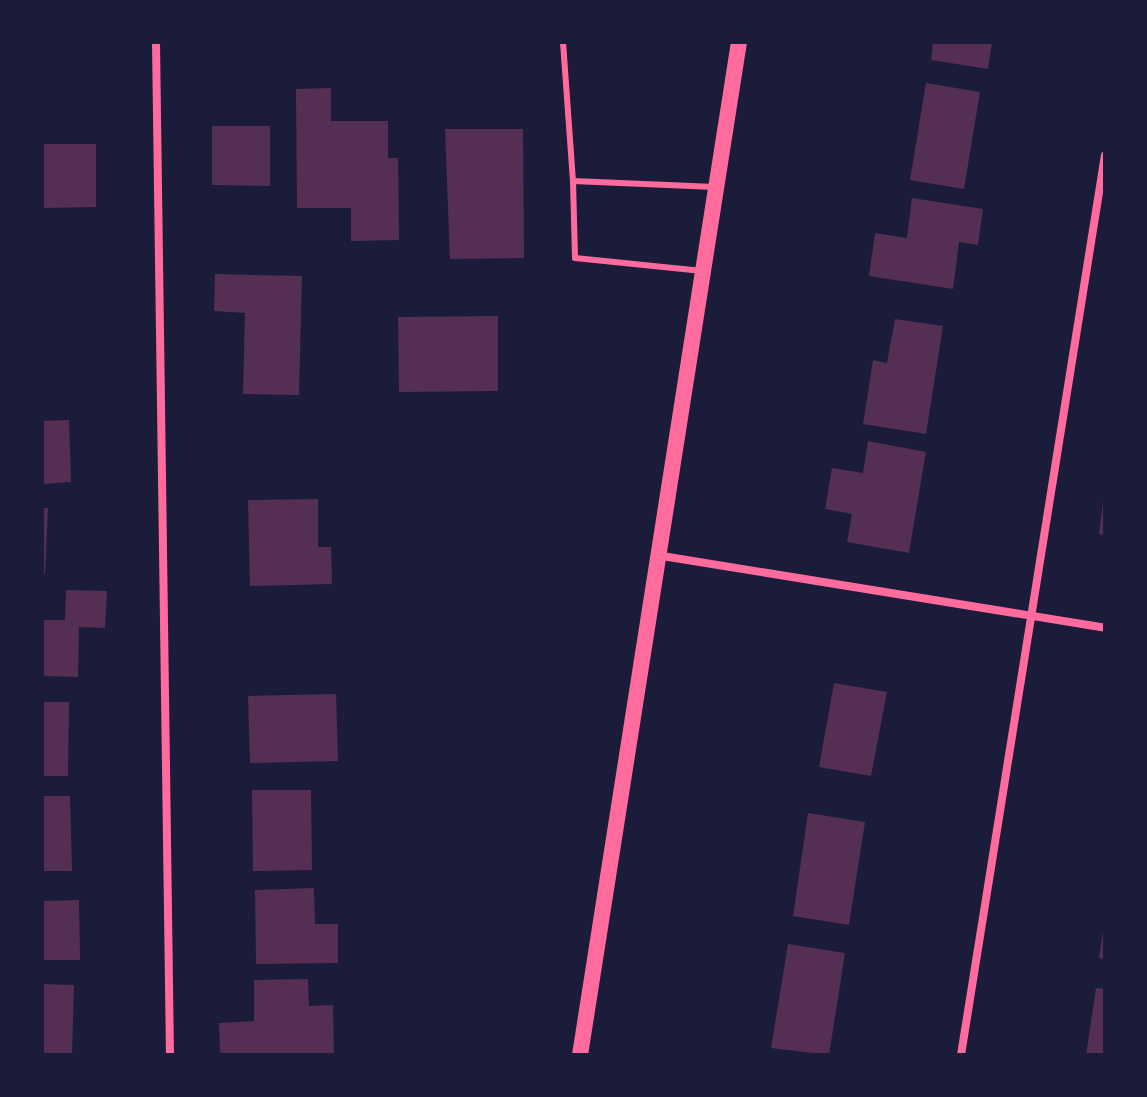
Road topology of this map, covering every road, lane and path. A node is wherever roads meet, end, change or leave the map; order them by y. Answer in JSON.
{"nodes":[{"id":1,"x":156,"y":42,"type":"edge"},
{"id":2,"x":563,"y":42,"type":"edge"},
{"id":3,"x":739,"y":42,"type":"edge"},
{"id":4,"x":1105,"y":155,"type":"edge"},
{"id":5,"x":573,"y":181,"type":"junction"},
{"id":6,"x":715,"y":187,"type":"junction"},
{"id":7,"x":702,"y":271,"type":"junction"},
{"id":8,"x":656,"y":555,"type":"junction"},
{"id":9,"x":1032,"y":615,"type":"junction"},
{"id":10,"x":1105,"y":628,"type":"edge"},
{"id":11,"x":170,"y":1055,"type":"edge"},
{"id":12,"x":580,"y":1055,"type":"edge"},
{"id":13,"x":961,"y":1055,"type":"edge"}],
"edges":[{"from":1,"to":11,"type":"street"},
{"from":2,"to":5,"type":"lane"},
{"from":3,"to":6,"type":"main road"},
{"from":4,"to":9,"type":"street"},
{"from":5,"to":6,"type":"lane"},
{"from":5,"to":7,"type":"lane"},
{"from":6,"to":7,"type":"main road"},
{"from":7,"to":8,"type":"main road"},
{"from":8,"to":9,"type":"street"},
{"from":8,"to":12,"type":"main road"},
{"from":9,"to":10,"type":"street"},
{"from":9,"to":13,"type":"street"}]}
